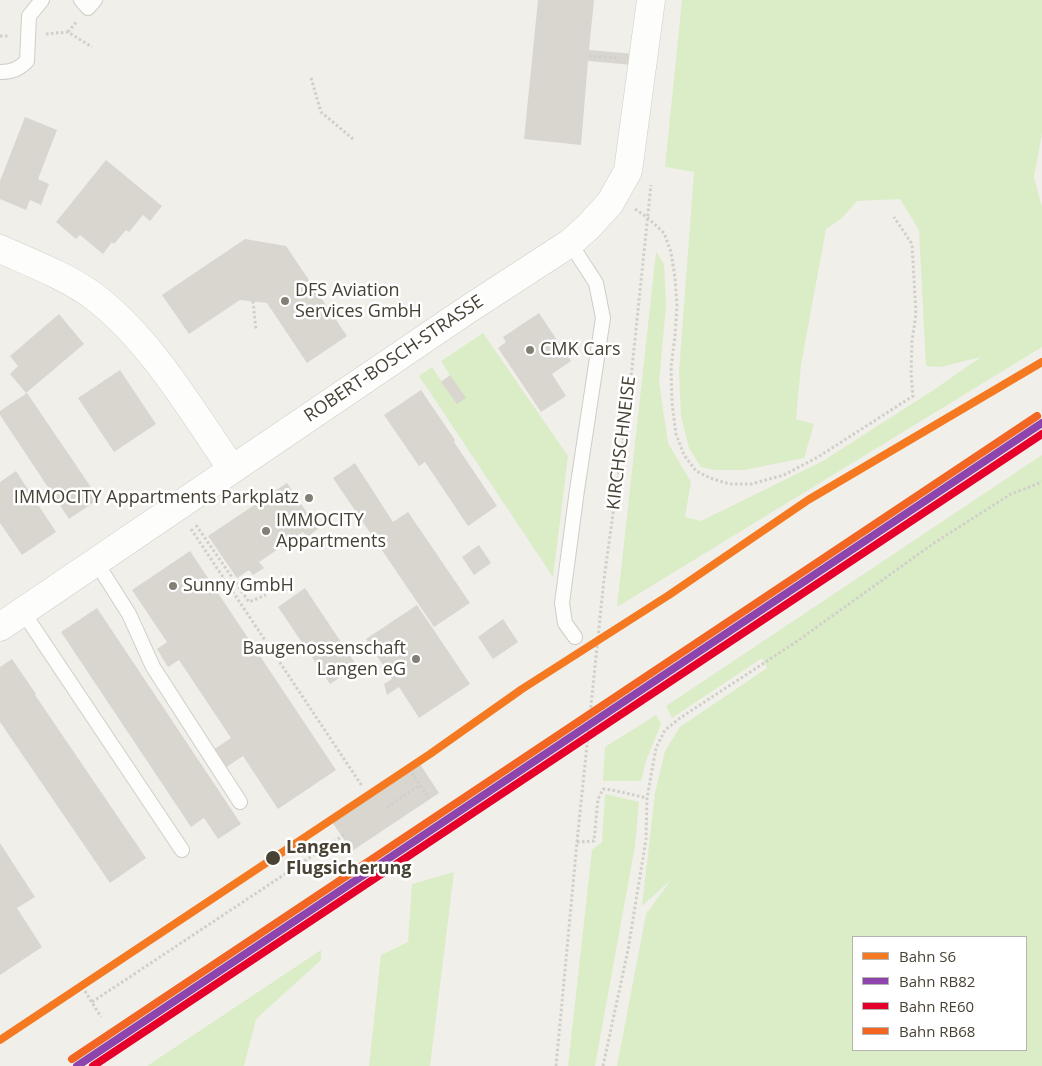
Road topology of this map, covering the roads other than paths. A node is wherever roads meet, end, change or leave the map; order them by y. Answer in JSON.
{"nodes":[{"id":1,"x":42,"y":0,"type":"edge"},
{"id":2,"x":81,"y":0,"type":"edge"},
{"id":3,"x":95,"y":0,"type":"edge"},
{"id":4,"x":651,"y":0,"type":"edge"},
{"id":5,"x":0,"y":72,"type":"edge"},
{"id":6,"x":570,"y":243,"type":"junction"},
{"id":7,"x":0,"y":249,"type":"edge"},
{"id":8,"x":232,"y":469,"type":"junction"},
{"id":9,"x":96,"y":562,"type":"junction"},
{"id":10,"x":23,"y":612,"type":"junction"},
{"id":11,"x":0,"y":627,"type":"edge"},
{"id":12,"x":575,"y":637,"type":"dead end"},
{"id":13,"x":240,"y":802,"type":"dead end"},
{"id":14,"x":182,"y":850,"type":"dead end"}],
"edges":[{"from":1,"to":5,"type":"lane"},
{"from":2,"to":3,"type":"lane"},
{"from":4,"to":6,"type":"street","name":"ROBERT-BOSCH-STRASSE"},
{"from":6,"to":8,"type":"street","name":"ROBERT-BOSCH-STRASSE"},
{"from":6,"to":12,"type":"lane"},
{"from":7,"to":8,"type":"street"},
{"from":8,"to":9,"type":"street","name":"ROBERT-BOSCH-STRASSE"},
{"from":9,"to":10,"type":"street","name":"ROBERT-BOSCH-STRASSE"},
{"from":9,"to":13,"type":"lane"},
{"from":10,"to":11,"type":"street","name":"ROBERT-BOSCH-STRASSE"},
{"from":10,"to":14,"type":"lane"}]}
